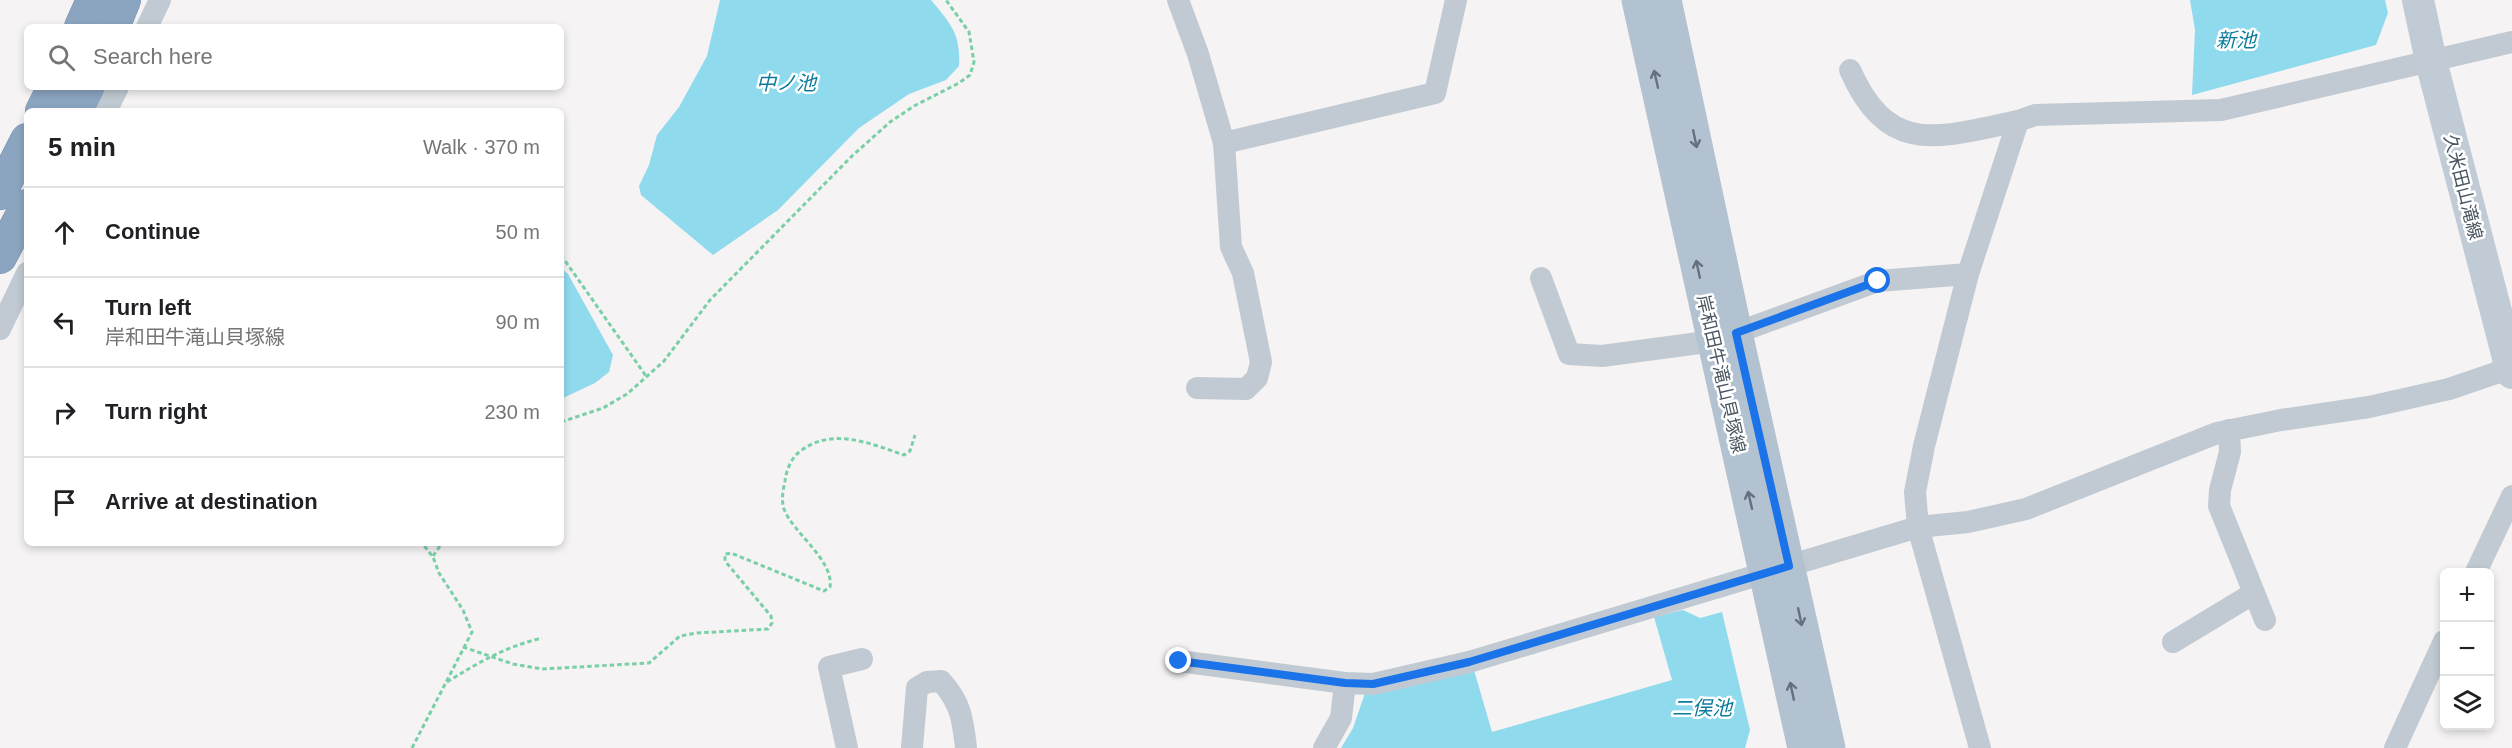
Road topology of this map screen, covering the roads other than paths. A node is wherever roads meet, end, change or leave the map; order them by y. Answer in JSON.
{"nodes":[{"id":1,"x":93,"y":0,"type":"edge"},
{"id":2,"x":124,"y":0,"type":"edge"},
{"id":3,"x":160,"y":0,"type":"edge"},
{"id":4,"x":1178,"y":0,"type":"edge"},
{"id":5,"x":1456,"y":0,"type":"edge"},
{"id":6,"x":1638,"y":0,"type":"edge"},
{"id":7,"x":1665,"y":0,"type":"edge"},
{"id":8,"x":2418,"y":0,"type":"edge"},
{"id":9,"x":82,"y":24,"type":"edge"},
{"id":10,"x":114,"y":24,"type":"edge"},
{"id":11,"x":148,"y":24,"type":"edge"},
{"id":12,"x":2512,"y":42,"type":"edge"},
{"id":13,"x":2431,"y":61,"type":"junction"},
{"id":14,"x":1850,"y":70,"type":"dead end"},
{"id":15,"x":52,"y":90,"type":"edge"},
{"id":16,"x":86,"y":90,"type":"edge"},
{"id":17,"x":116,"y":90,"type":"edge"},
{"id":18,"x":44,"y":108,"type":"edge"},
{"id":19,"x":78,"y":108,"type":"edge"},
{"id":20,"x":108,"y":108,"type":"edge"},
{"id":21,"x":2018,"y":121,"type":"junction"},
{"id":22,"x":1224,"y":143,"type":"junction"},
{"id":23,"x":24,"y":146,"type":"edge"},
{"id":24,"x":0,"y":193,"type":"edge"},
{"id":25,"x":24,"y":212,"type":"edge"},
{"id":26,"x":0,"y":258,"type":"edge"},
{"id":27,"x":1968,"y":274,"type":"junction"},
{"id":28,"x":1541,"y":278,"type":"dead end"},
{"id":29,"x":24,"y":279,"type":"edge"},
{"id":30,"x":0,"y":330,"type":"edge"},
{"id":31,"x":1725,"y":337,"type":"junction"},
{"id":32,"x":2511,"y":366,"type":"edge"},
{"id":33,"x":1197,"y":388,"type":"dead end"},
{"id":34,"x":2229,"y":430,"type":"junction"},
{"id":35,"x":2512,"y":496,"type":"edge"},
{"id":36,"x":1918,"y":527,"type":"junction"},
{"id":37,"x":2478,"y":568,"type":"edge"},
{"id":38,"x":1778,"y":569,"type":"junction"},
{"id":39,"x":2254,"y":593,"type":"junction"},
{"id":40,"x":2265,"y":620,"type":"dead end"},
{"id":41,"x":2173,"y":642,"type":"dead end"},
{"id":42,"x":2440,"y":652,"type":"edge"},
{"id":43,"x":862,"y":659,"type":"dead end"},
{"id":44,"x":1179,"y":661,"type":"dead end"},
{"id":45,"x":1345,"y":683,"type":"junction"},
{"id":46,"x":847,"y":748,"type":"edge"},
{"id":47,"x":912,"y":748,"type":"edge"},
{"id":48,"x":966,"y":748,"type":"edge"},
{"id":49,"x":1324,"y":748,"type":"edge"},
{"id":50,"x":1804,"y":748,"type":"edge"},
{"id":51,"x":1829,"y":748,"type":"edge"},
{"id":52,"x":1980,"y":748,"type":"edge"},
{"id":53,"x":2395,"y":748,"type":"edge"}],
"edges":[{"from":1,"to":9,"type":"highway"},
{"from":2,"to":10,"type":"highway"},
{"from":3,"to":11,"type":"street"},
{"from":4,"to":22,"type":"street"},
{"from":5,"to":22,"type":"street"},
{"from":31,"to":6,"type":"main road","name":"岸和田牛滝山貝塚線","one_way":true},
{"from":7,"to":31,"type":"main road","name":"岸和田牛滝山貝塚線","one_way":true},
{"from":8,"to":13,"type":"street","name":"久米田山滝線"},
{"from":12,"to":13,"type":"street"},
{"from":13,"to":21,"type":"street"},
{"from":13,"to":32,"type":"street","name":"久米田山滝線"},
{"from":14,"to":21,"type":"street"},
{"from":15,"to":18,"type":"highway"},
{"from":16,"to":19,"type":"highway"},
{"from":17,"to":20,"type":"street"},
{"from":21,"to":27,"type":"street"},
{"from":22,"to":33,"type":"street"},
{"from":23,"to":24,"type":"highway"},
{"from":25,"to":26,"type":"highway"},
{"from":27,"to":31,"type":"street"},
{"from":27,"to":36,"type":"street"},
{"from":28,"to":31,"type":"street"},
{"from":29,"to":30,"type":"street"},
{"from":31,"to":38,"type":"main road","name":"岸和田牛滝山貝塚線"},
{"from":32,"to":34,"type":"street"},
{"from":34,"to":36,"type":"street"},
{"from":34,"to":39,"type":"street"},
{"from":35,"to":37,"type":"street"},
{"from":36,"to":38,"type":"street"},
{"from":36,"to":52,"type":"street"},
{"from":38,"to":45,"type":"street"},
{"from":50,"to":38,"type":"main road","name":"岸和田牛滝山貝塚線","one_way":true},
{"from":38,"to":51,"type":"main road","name":"岸和田牛滝山貝塚線","one_way":true},
{"from":39,"to":40,"type":"street"},
{"from":39,"to":41,"type":"street"},
{"from":42,"to":53,"type":"street"},
{"from":43,"to":46,"type":"street"},
{"from":44,"to":45,"type":"street"},
{"from":45,"to":49,"type":"street"},
{"from":47,"to":48,"type":"street"}]}
